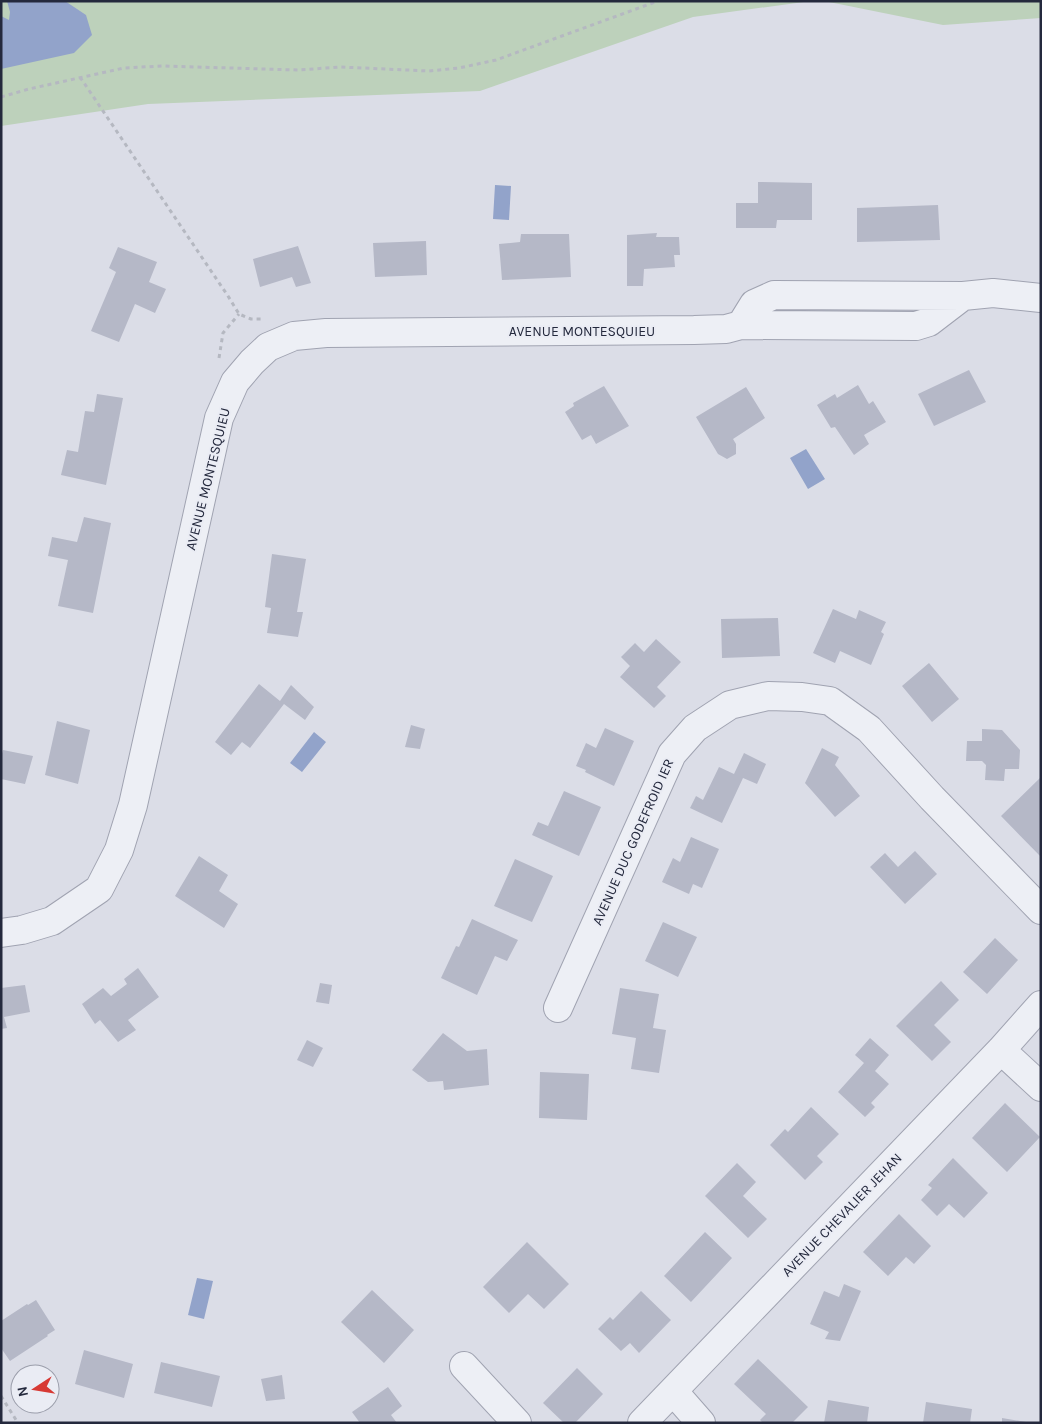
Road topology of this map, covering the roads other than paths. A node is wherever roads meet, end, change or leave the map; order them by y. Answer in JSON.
{"nodes":[{"id":1,"x":1041,"y":298,"type":"edge"},
{"id":2,"x":1041,"y":910,"type":"edge"},
{"id":3,"x":1,"y":933,"type":"edge"},
{"id":4,"x":1041,"y":1005,"type":"edge"},
{"id":5,"x":558,"y":1008,"type":"dead end"},
{"id":6,"x":1001,"y":1050,"type":"junction"},
{"id":7,"x":1041,"y":1087,"type":"edge"},
{"id":8,"x":464,"y":1366,"type":"dead end"},
{"id":9,"x":673,"y":1391,"type":"junction"},
{"id":10,"x":517,"y":1423,"type":"edge"},
{"id":11,"x":642,"y":1423,"type":"edge"},
{"id":12,"x":701,"y":1423,"type":"edge"}],
"edges":[{"from":1,"to":3,"type":"street","name":"AVENUE MONTESQUIEU"},
{"from":2,"to":5,"type":"street","name":"AVENUE DUC GODEFROID IER"},
{"from":4,"to":6,"type":"street","name":"AVENUE CHEVALIER JEHAN"},
{"from":6,"to":7,"type":"street"},
{"from":6,"to":9,"type":"street","name":"AVENUE CHEVALIER JEHAN"},
{"from":8,"to":10,"type":"street"},
{"from":9,"to":11,"type":"street","name":"AVENUE CHEVALIER JEHAN"},
{"from":9,"to":12,"type":"street"}]}
